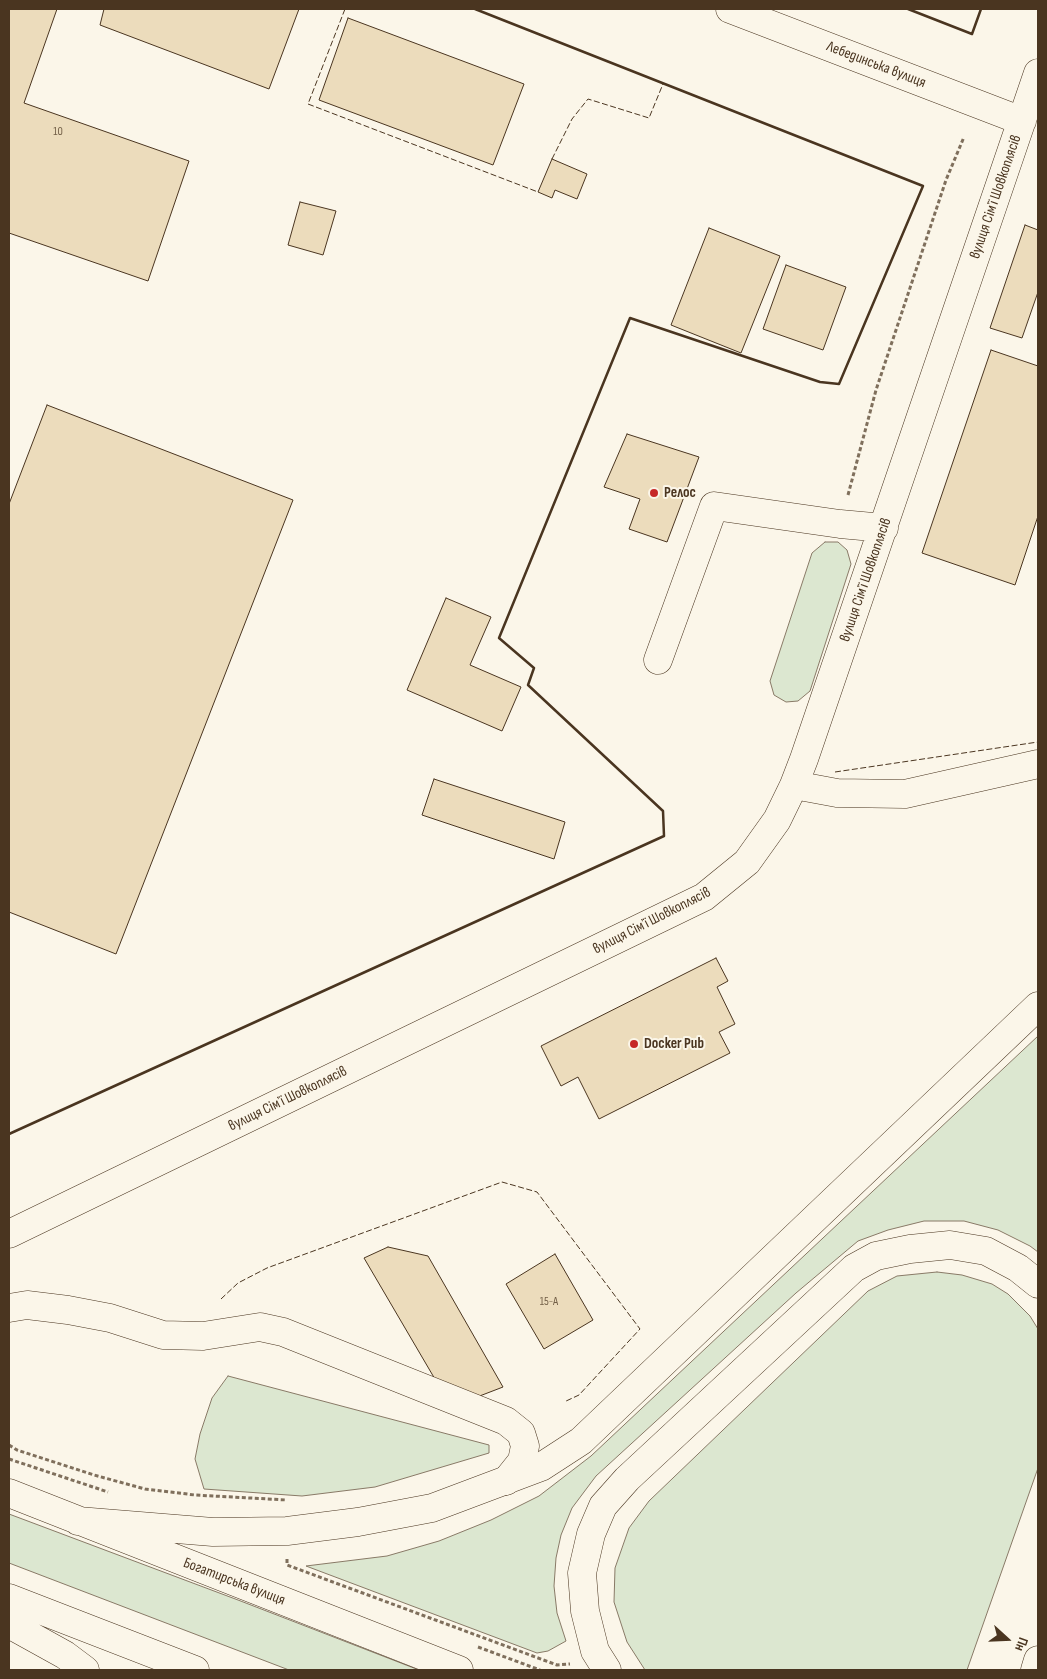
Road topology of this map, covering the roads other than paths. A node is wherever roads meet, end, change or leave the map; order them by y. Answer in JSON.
{"nodes":[{"id":1,"x":730,"y":9,"type":"edge"},
{"id":2,"x":1038,"y":73,"type":"edge"},
{"id":3,"x":1022,"y":121,"type":"junction"},
{"id":4,"x":884,"y":528,"type":"junction"},
{"id":5,"x":658,"y":660,"type":"dead end"},
{"id":6,"x":1038,"y":764,"type":"edge"},
{"id":7,"x":794,"y":785,"type":"junction"},
{"id":8,"x":1038,"y":1006,"type":"edge"},
{"id":9,"x":9,"y":1234,"type":"edge"},
{"id":10,"x":1038,"y":1284,"type":"edge"},
{"id":11,"x":9,"y":1308,"type":"edge"},
{"id":12,"x":506,"y":1481,"type":"junction"},
{"id":13,"x":9,"y":1493,"type":"edge"},
{"id":14,"x":78,"y":1521,"type":"junction"},
{"id":15,"x":9,"y":1598,"type":"edge"},
{"id":16,"x":9,"y":1624,"type":"edge"},
{"id":17,"x":1038,"y":1660,"type":"edge"},
{"id":18,"x":604,"y":1666,"type":"edge"},
{"id":19,"x":85,"y":1670,"type":"edge"},
{"id":20,"x":195,"y":1670,"type":"edge"},
{"id":21,"x":459,"y":1670,"type":"edge"},
{"id":22,"x":1035,"y":1670,"type":"edge"}],
"edges":[{"from":1,"to":3,"type":"main road","name":"Лебединська вулиця"},
{"from":2,"to":3,"type":"main road","name":"вулиця Сімʼї Шовкоплясів"},
{"from":3,"to":4,"type":"main road","name":"вулиця Сімʼї Шовкоплясів"},
{"from":4,"to":5,"type":"main road"},
{"from":4,"to":7,"type":"main road","name":"вулиця Сімʼї Шовкоплясів"},
{"from":6,"to":7,"type":"main road"},
{"from":7,"to":9,"type":"main road","name":"вулиця Сімʼї Шовкоплясів"},
{"from":8,"to":12,"type":"main road"},
{"from":10,"to":18,"type":"main road"},
{"from":11,"to":12,"type":"main road"},
{"from":12,"to":14,"type":"main road"},
{"from":13,"to":14,"type":"main road","name":"Богатирська вулиця"},
{"from":14,"to":21,"type":"main road","name":"Богатирська вулиця"},
{"from":15,"to":20,"type":"main road"},
{"from":16,"to":19,"type":"main road"},
{"from":17,"to":22,"type":"main road"}]}
